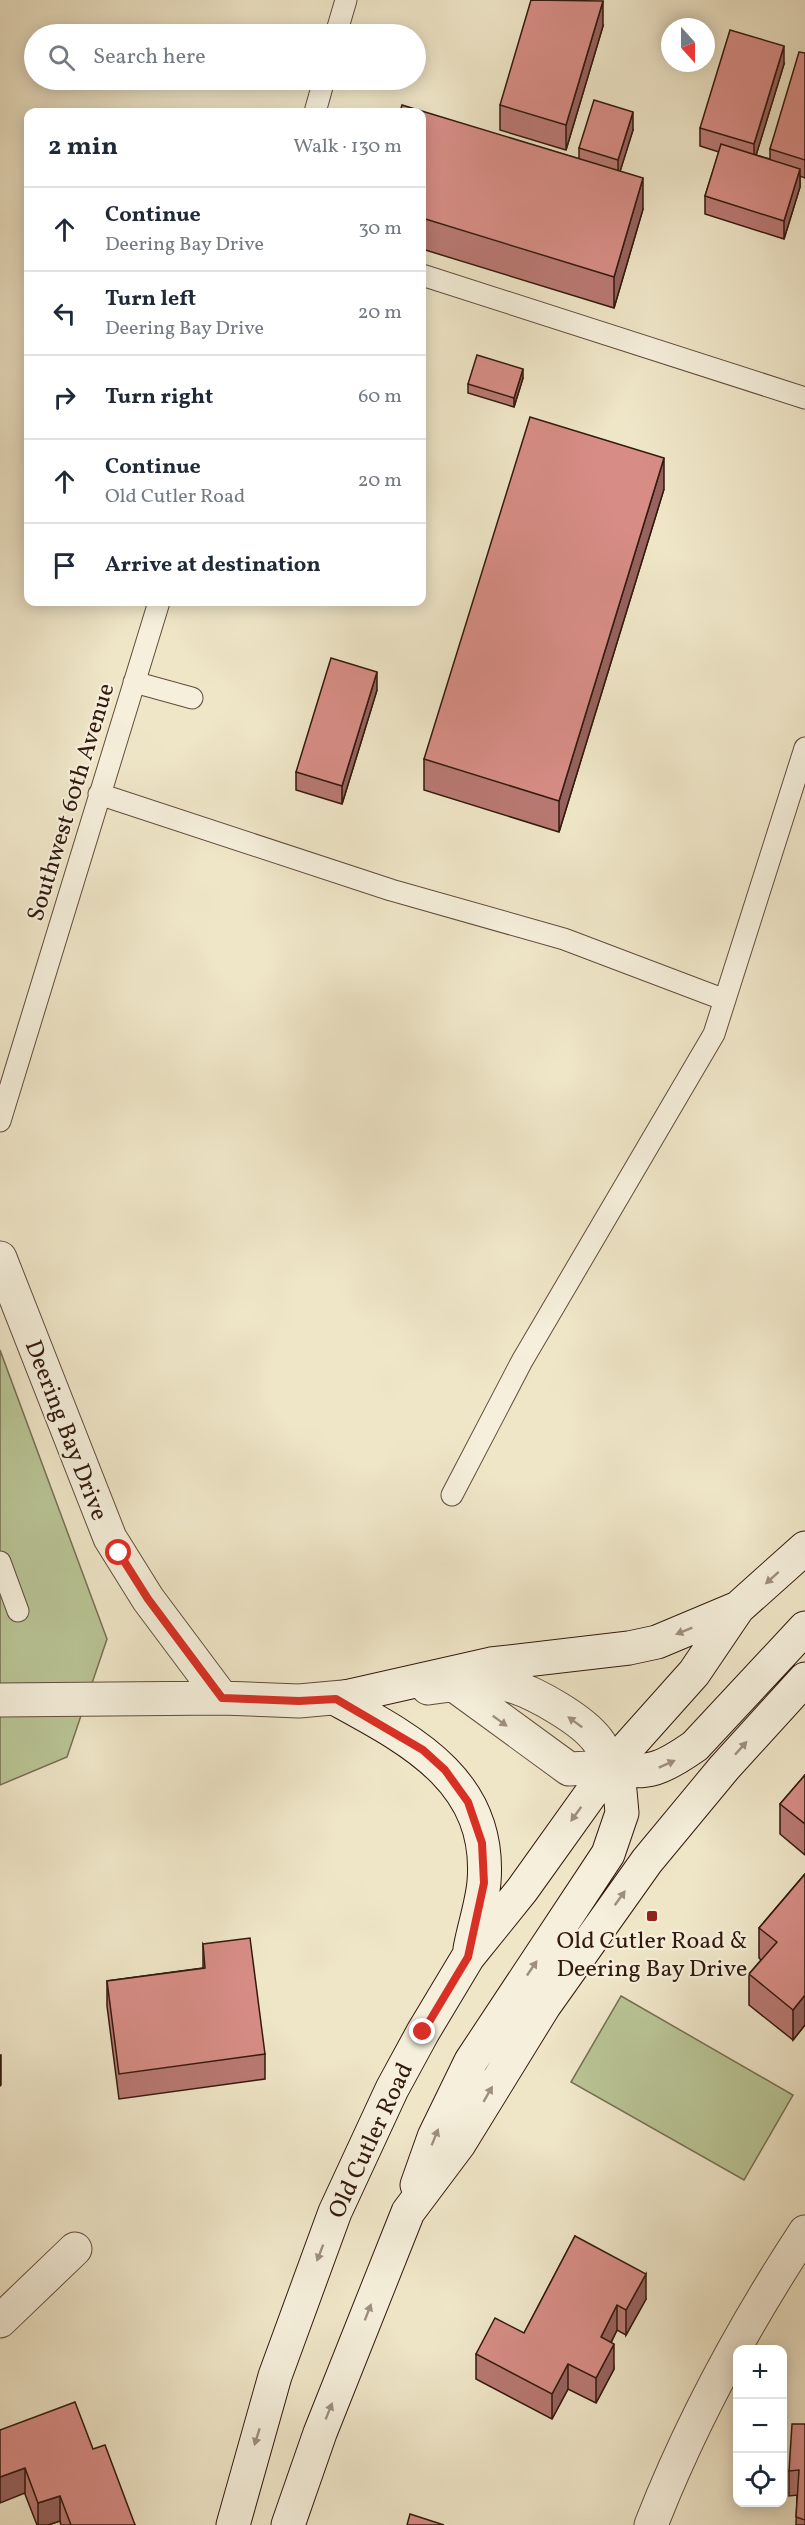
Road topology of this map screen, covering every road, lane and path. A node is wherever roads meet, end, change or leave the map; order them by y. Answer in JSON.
{"nodes":[{"id":1,"x":346,"y":0,"type":"edge"},
{"id":2,"x":339,"y":24,"type":"edge"},
{"id":3,"x":321,"y":90,"type":"edge"},
{"id":4,"x":316,"y":108,"type":"edge"},
{"id":5,"x":426,"y":276,"type":"edge"},
{"id":6,"x":805,"y":398,"type":"edge"},
{"id":7,"x":158,"y":606,"type":"edge"},
{"id":8,"x":134,"y":682,"type":"junction"},
{"id":9,"x":192,"y":698,"type":"dead end"},
{"id":10,"x":805,"y":748,"type":"edge"},
{"id":11,"x":99,"y":794,"type":"junction"},
{"id":12,"x":725,"y":1000,"type":"junction"},
{"id":13,"x":0,"y":1122,"type":"edge"},
{"id":14,"x":0,"y":1258,"type":"edge"},
{"id":15,"x":452,"y":1495,"type":"dead end"},
{"id":16,"x":805,"y":1548,"type":"edge"},
{"id":17,"x":0,"y":1562,"type":"edge"},
{"id":18,"x":738,"y":1608,"type":"junction"},
{"id":19,"x":18,"y":1611,"type":"dead end"},
{"id":20,"x":805,"y":1628,"type":"edge"},
{"id":21,"x":805,"y":1679,"type":"edge"},
{"id":22,"x":454,"y":1685,"type":"junction"},
{"id":23,"x":222,"y":1698,"type":"junction"},
{"id":24,"x":336,"y":1699,"type":"junction"},
{"id":25,"x":0,"y":1701,"type":"edge"},
{"id":26,"x":610,"y":1767,"type":"junction"},
{"id":27,"x":468,"y":1957,"type":"junction"},
{"id":28,"x":408,"y":2212,"type":"junction"},
{"id":29,"x":805,"y":2232,"type":"edge"},
{"id":30,"x":75,"y":2249,"type":"dead end"},
{"id":31,"x":0,"y":2321,"type":"edge"},
{"id":32,"x":233,"y":2525,"type":"edge"},
{"id":33,"x":288,"y":2525,"type":"edge"},
{"id":34,"x":651,"y":2525,"type":"edge"}],
"edges":[{"from":1,"to":2,"type":"lane"},
{"from":3,"to":4,"type":"lane"},
{"from":5,"to":6,"type":"lane"},
{"from":7,"to":8,"type":"lane","name":"Southwest 60th Avenue"},
{"from":8,"to":9,"type":"lane"},
{"from":8,"to":11,"type":"lane","name":"Southwest 60th Avenue"},
{"from":10,"to":12,"type":"lane"},
{"from":11,"to":12,"type":"lane"},
{"from":11,"to":13,"type":"lane","name":"Southwest 60th Avenue"},
{"from":12,"to":15,"type":"lane"},
{"from":14,"to":23,"type":"main road","name":"Deering Bay Drive"},
{"from":16,"to":18,"type":"main road","one_way":true},
{"from":17,"to":19,"type":"lane"},
{"from":18,"to":24,"type":"main road","one_way":true},
{"from":18,"to":26,"type":"main road","name":"Old Cutler Road"},
{"from":26,"to":20,"type":"main road","one_way":true},
{"from":28,"to":21,"type":"main road","one_way":true},
{"from":22,"to":24,"type":"main road"},
{"from":22,"to":26,"type":"main road","one_way":true},
{"from":26,"to":22,"type":"main road","one_way":true},
{"from":23,"to":24,"type":"main road"},
{"from":23,"to":25,"type":"main road"},
{"from":24,"to":27,"type":"main road"},
{"from":26,"to":27,"type":"main road","name":"Old Cutler Road","one_way":true},
{"from":28,"to":26,"type":"main road","one_way":true},
{"from":27,"to":32,"type":"main road","name":"Old Cutler Road","one_way":true},
{"from":33,"to":28,"type":"main road","one_way":true},
{"from":29,"to":34,"type":"main road"},
{"from":30,"to":31,"type":"main road"}]}
